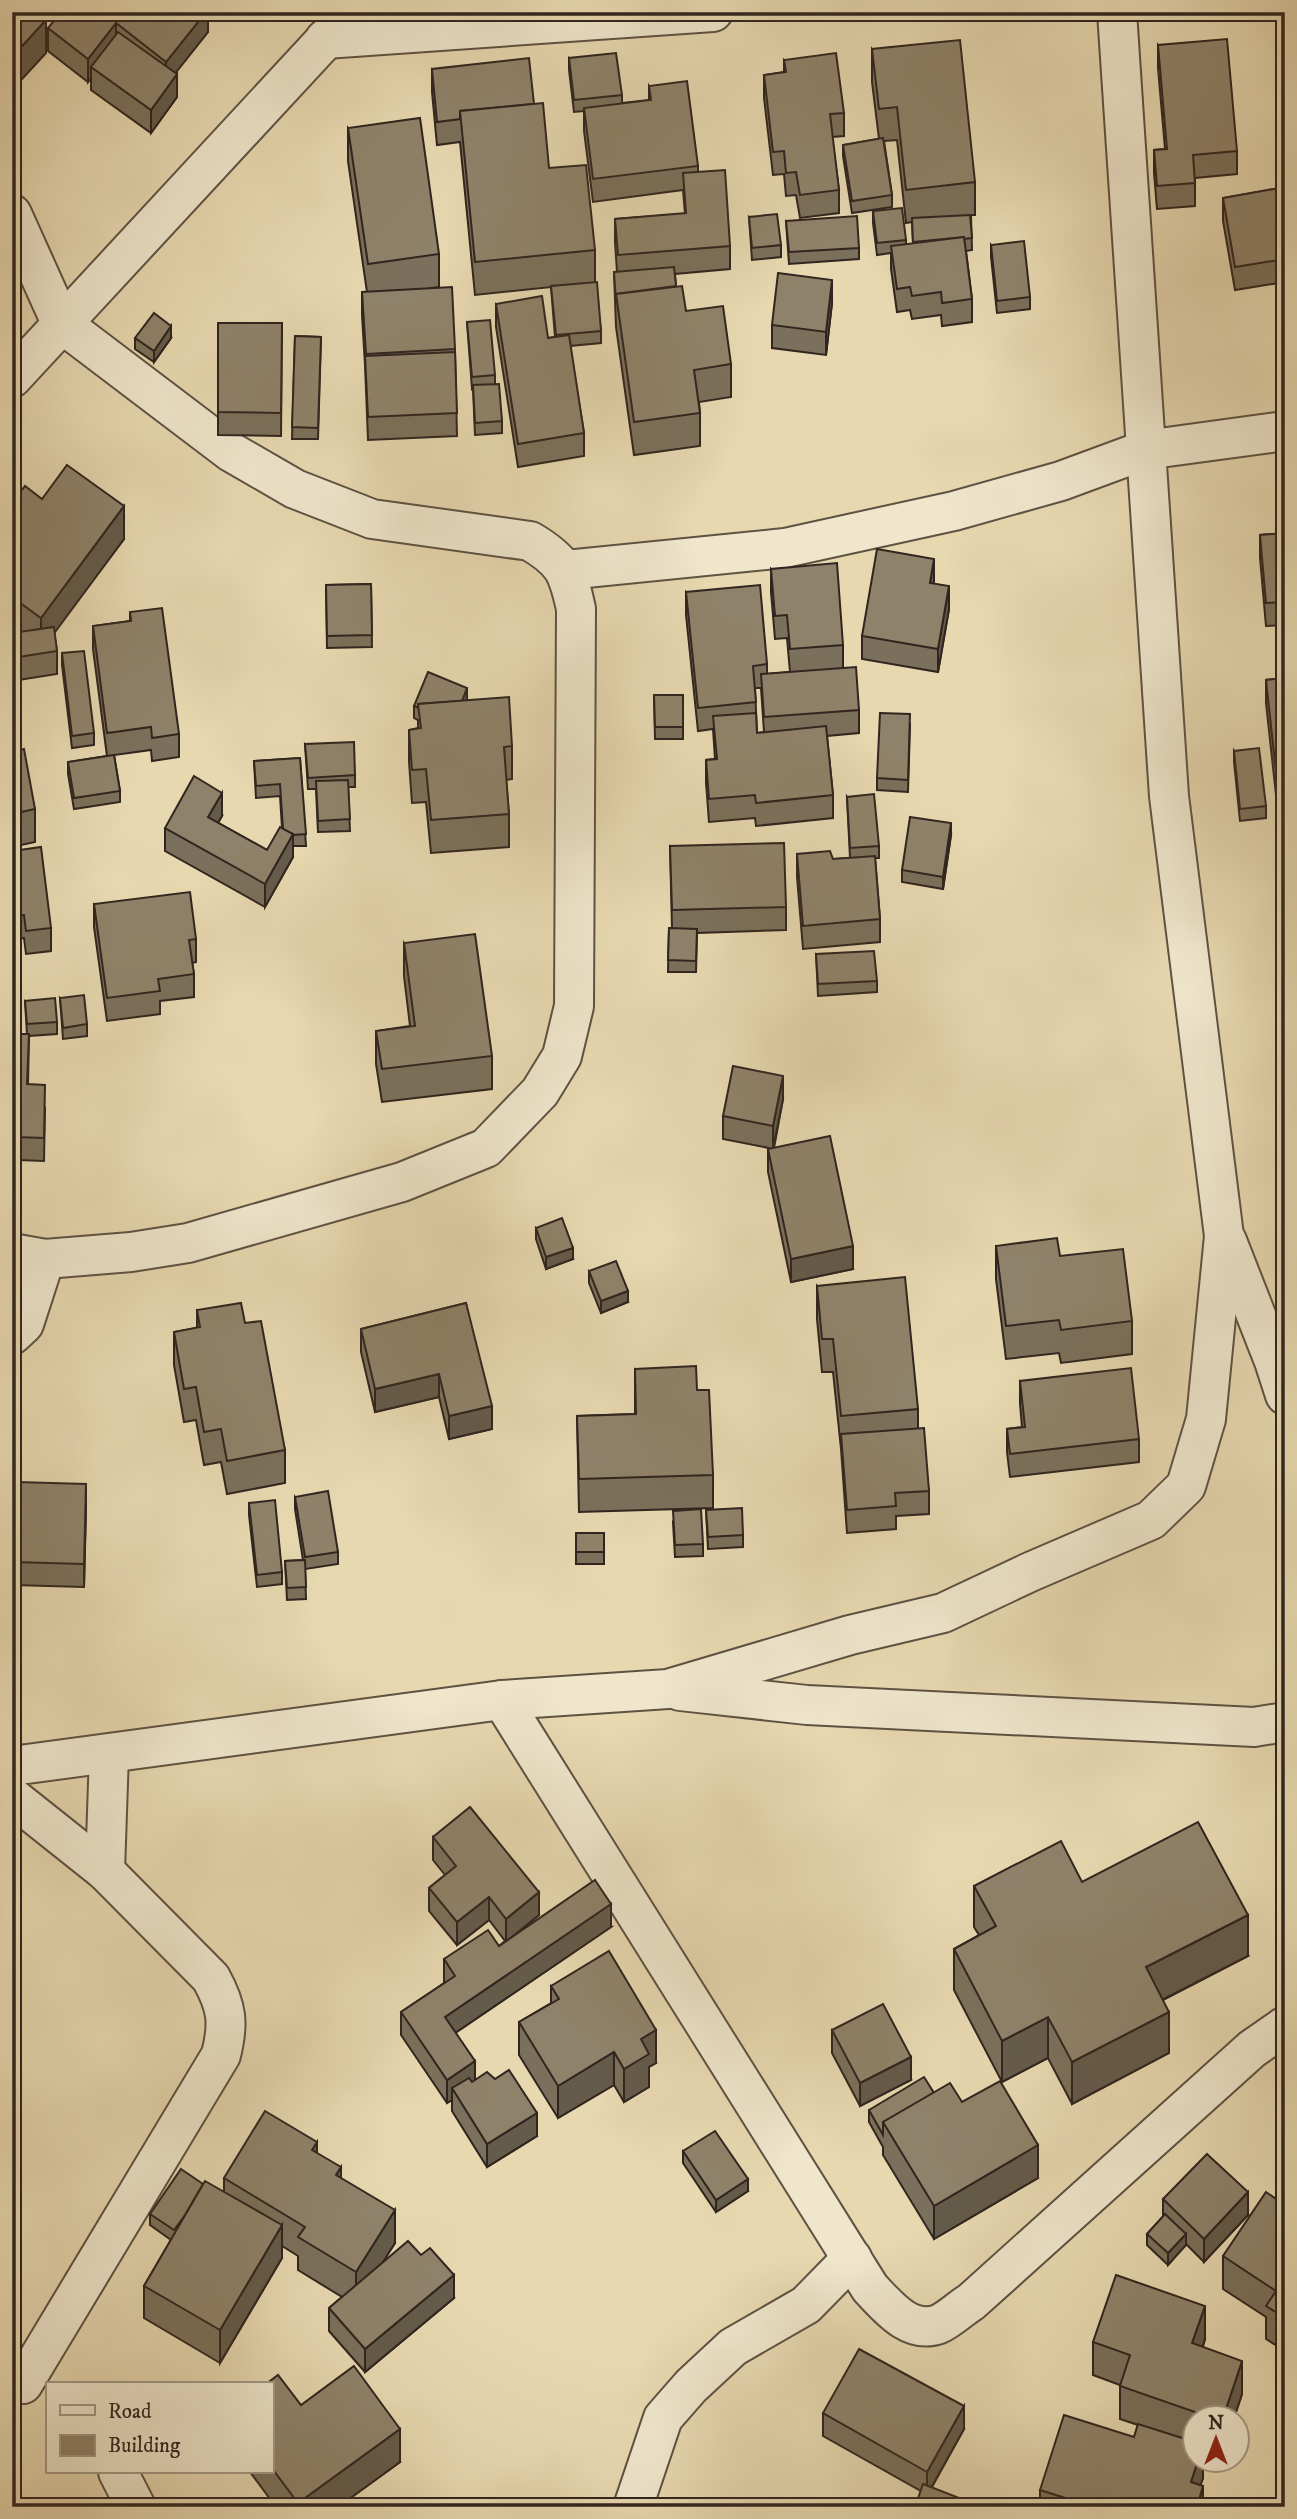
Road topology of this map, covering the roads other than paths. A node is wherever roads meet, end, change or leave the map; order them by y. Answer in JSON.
{"nodes":[{"id":1,"x":713,"y":12,"type":"edge"},
{"id":2,"x":1117,"y":12,"type":"edge"},
{"id":3,"x":338,"y":25,"type":"edge"},
{"id":4,"x":12,"y":214,"type":"edge"},
{"id":5,"x":61,"y":323,"type":"junction"},
{"id":6,"x":12,"y":378,"type":"edge"},
{"id":7,"x":1285,"y":430,"type":"edge"},
{"id":8,"x":1145,"y":450,"type":"junction"},
{"id":9,"x":566,"y":570,"type":"junction"},
{"id":10,"x":1224,"y":1236,"type":"junction"},
{"id":11,"x":29,"y":1256,"type":"edge"},
{"id":12,"x":12,"y":1335,"type":"edge"},
{"id":13,"x":1285,"y":1395,"type":"edge"},
{"id":14,"x":668,"y":1689,"type":"junction"},
{"id":15,"x":502,"y":1700,"type":"junction"},
{"id":16,"x":1285,"y":1722,"type":"edge"},
{"id":17,"x":109,"y":1754,"type":"junction"},
{"id":18,"x":12,"y":1766,"type":"edge"},
{"id":19,"x":12,"y":1797,"type":"edge"},
{"id":20,"x":105,"y":1871,"type":"junction"},
{"id":21,"x":1285,"y":2026,"type":"edge"},
{"id":22,"x":852,"y":2259,"type":"junction"},
{"id":23,"x":27,"y":2389,"type":"edge"},
{"id":24,"x":119,"y":2474,"type":"edge"},
{"id":25,"x":136,"y":2507,"type":"edge"},
{"id":26,"x":633,"y":2507,"type":"edge"}],
"edges":[{"from":1,"to":3,"type":"street"},
{"from":2,"to":8,"type":"street"},
{"from":3,"to":5,"type":"street"},
{"from":4,"to":5,"type":"street"},
{"from":5,"to":6,"type":"street"},
{"from":5,"to":9,"type":"street"},
{"from":7,"to":8,"type":"street"},
{"from":8,"to":9,"type":"street"},
{"from":8,"to":10,"type":"street"},
{"from":9,"to":11,"type":"street"},
{"from":10,"to":13,"type":"street"},
{"from":10,"to":14,"type":"street"},
{"from":11,"to":12,"type":"street"},
{"from":14,"to":15,"type":"street"},
{"from":14,"to":16,"type":"street"},
{"from":15,"to":17,"type":"street"},
{"from":15,"to":22,"type":"street"},
{"from":17,"to":18,"type":"street"},
{"from":17,"to":20,"type":"street"},
{"from":19,"to":20,"type":"street"},
{"from":20,"to":23,"type":"street"},
{"from":21,"to":22,"type":"street"},
{"from":22,"to":26,"type":"street"},
{"from":24,"to":25,"type":"street"}]}
